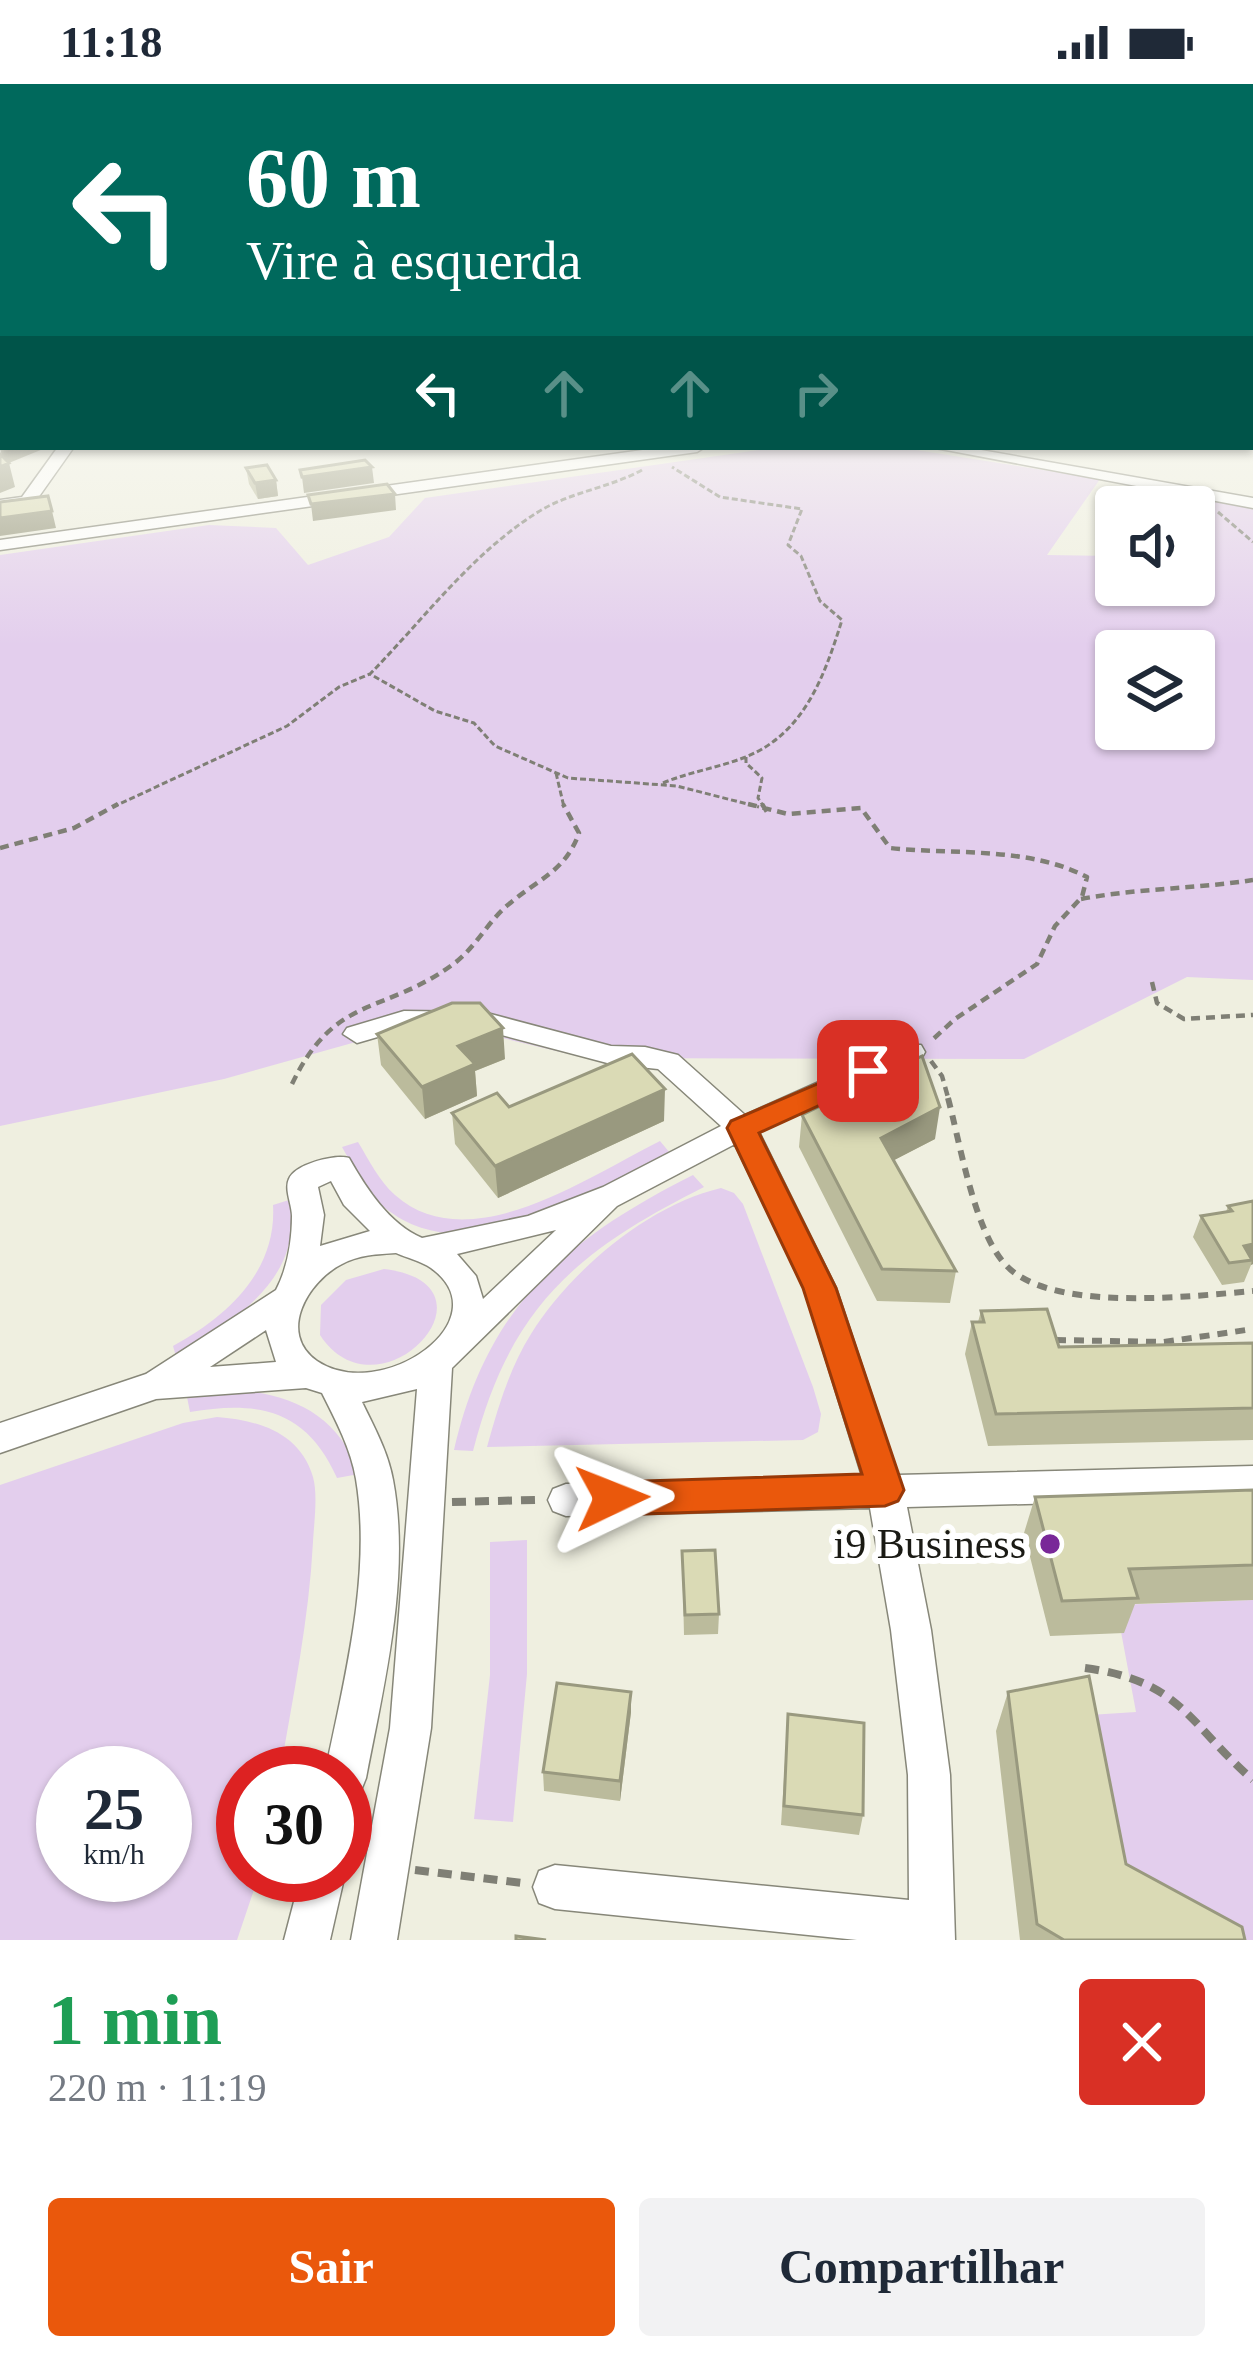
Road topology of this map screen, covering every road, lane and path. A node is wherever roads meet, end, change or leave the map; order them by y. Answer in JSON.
{"nodes":[{"id":1,"x":46,"y":474,"type":"edge"},
{"id":2,"x":524,"y":474,"type":"edge"},
{"id":3,"x":637,"y":474,"type":"edge"},
{"id":4,"x":687,"y":474,"type":"edge"},
{"id":5,"x":1090,"y":474,"type":"edge"},
{"id":6,"x":1160,"y":486,"type":"edge"},
{"id":7,"x":1215,"y":496,"type":"edge"},
{"id":8,"x":1253,"y":503,"type":"edge"},
{"id":9,"x":0,"y":505,"type":"edge"},
{"id":10,"x":1215,"y":512,"type":"edge"},
{"id":11,"x":1253,"y":542,"type":"edge"},
{"id":12,"x":0,"y":545,"type":"edge"},
{"id":13,"x":370,"y":674,"type":"junction"},
{"id":14,"x":746,"y":757,"type":"junction"},
{"id":15,"x":556,"y":773,"type":"junction"},
{"id":16,"x":659,"y":785,"type":"junction"},
{"id":17,"x":767,"y":812,"type":"junction"},
{"id":18,"x":0,"y":848,"type":"edge"},
{"id":19,"x":1253,"y":880,"type":"edge"},
{"id":20,"x":1081,"y":899,"type":"junction"},
{"id":21,"x":1152,"y":982,"type":"dead end"},
{"id":22,"x":1253,"y":1016,"type":"edge"},
{"id":23,"x":357,"y":1034,"type":"dead end"},
{"id":24,"x":919,"y":1056,"type":"junction"},
{"id":25,"x":292,"y":1084,"type":"dead end"},
{"id":26,"x":742,"y":1128,"type":"junction"},
{"id":27,"x":614,"y":1195,"type":"junction"},
{"id":28,"x":413,"y":1245,"type":"junction"},
{"id":29,"x":294,"y":1288,"type":"junction"},
{"id":30,"x":1253,"y":1291,"type":"edge"},
{"id":31,"x":1253,"y":1329,"type":"edge"},
{"id":32,"x":1040,"y":1340,"type":"edge"},
{"id":33,"x":446,"y":1355,"type":"junction"},
{"id":34,"x":322,"y":1380,"type":"junction"},
{"id":35,"x":156,"y":1385,"type":"junction"},
{"id":36,"x":0,"y":1438,"type":"edge"},
{"id":37,"x":1253,"y":1482,"type":"edge"},
{"id":38,"x":885,"y":1490,"type":"junction"},
{"id":39,"x":566,"y":1500,"type":"joint"},
{"id":40,"x":428,"y":1502,"type":"junction"},
{"id":41,"x":1085,"y":1668,"type":"dead end"},
{"id":42,"x":351,"y":1746,"type":"edge"},
{"id":43,"x":1253,"y":1780,"type":"edge"},
{"id":44,"x":392,"y":1867,"type":"junction"},
{"id":45,"x":555,"y":1887,"type":"joint"},
{"id":46,"x":316,"y":1902,"type":"edge"},
{"id":47,"x":933,"y":1932,"type":"edge"},
{"id":48,"x":307,"y":1940,"type":"edge"},
{"id":49,"x":374,"y":1940,"type":"edge"}],
"edges":[{"from":1,"to":9,"type":"street"},
{"from":2,"to":12,"type":"street"},
{"from":3,"to":13,"type":"path"},
{"from":4,"to":14,"type":"path"},
{"from":5,"to":6,"type":"street"},
{"from":7,"to":8,"type":"street"},
{"from":10,"to":11,"type":"path"},
{"from":13,"to":15,"type":"path"},
{"from":13,"to":18,"type":"path"},
{"from":14,"to":16,"type":"path"},
{"from":14,"to":17,"type":"path"},
{"from":15,"to":16,"type":"path"},
{"from":15,"to":25,"type":"path"},
{"from":16,"to":17,"type":"path"},
{"from":17,"to":20,"type":"path"},
{"from":19,"to":20,"type":"path"},
{"from":20,"to":24,"type":"path"},
{"from":21,"to":22,"type":"path"},
{"from":23,"to":26,"type":"street"},
{"from":24,"to":26,"type":"street"},
{"from":24,"to":30,"type":"path"},
{"from":26,"to":27,"type":"street"},
{"from":26,"to":38,"type":"street"},
{"from":27,"to":28,"type":"street"},
{"from":27,"to":33,"type":"street"},
{"from":28,"to":29,"type":"street"},
{"from":28,"to":29,"type":"street"},
{"from":28,"to":33,"type":"street"},
{"from":29,"to":34,"type":"street"},
{"from":29,"to":35,"type":"street"},
{"from":31,"to":32,"type":"path"},
{"from":33,"to":34,"type":"street"},
{"from":33,"to":40,"type":"street"},
{"from":34,"to":35,"type":"street"},
{"from":34,"to":42,"type":"street"},
{"from":35,"to":36,"type":"street"},
{"from":37,"to":38,"type":"street"},
{"from":38,"to":39,"type":"street"},
{"from":38,"to":47,"type":"street"},
{"from":39,"to":40,"type":"path"},
{"from":40,"to":44,"type":"street"},
{"from":41,"to":43,"type":"path"},
{"from":44,"to":45,"type":"path"},
{"from":44,"to":49,"type":"street"},
{"from":45,"to":47,"type":"street"},
{"from":46,"to":48,"type":"street"}]}
